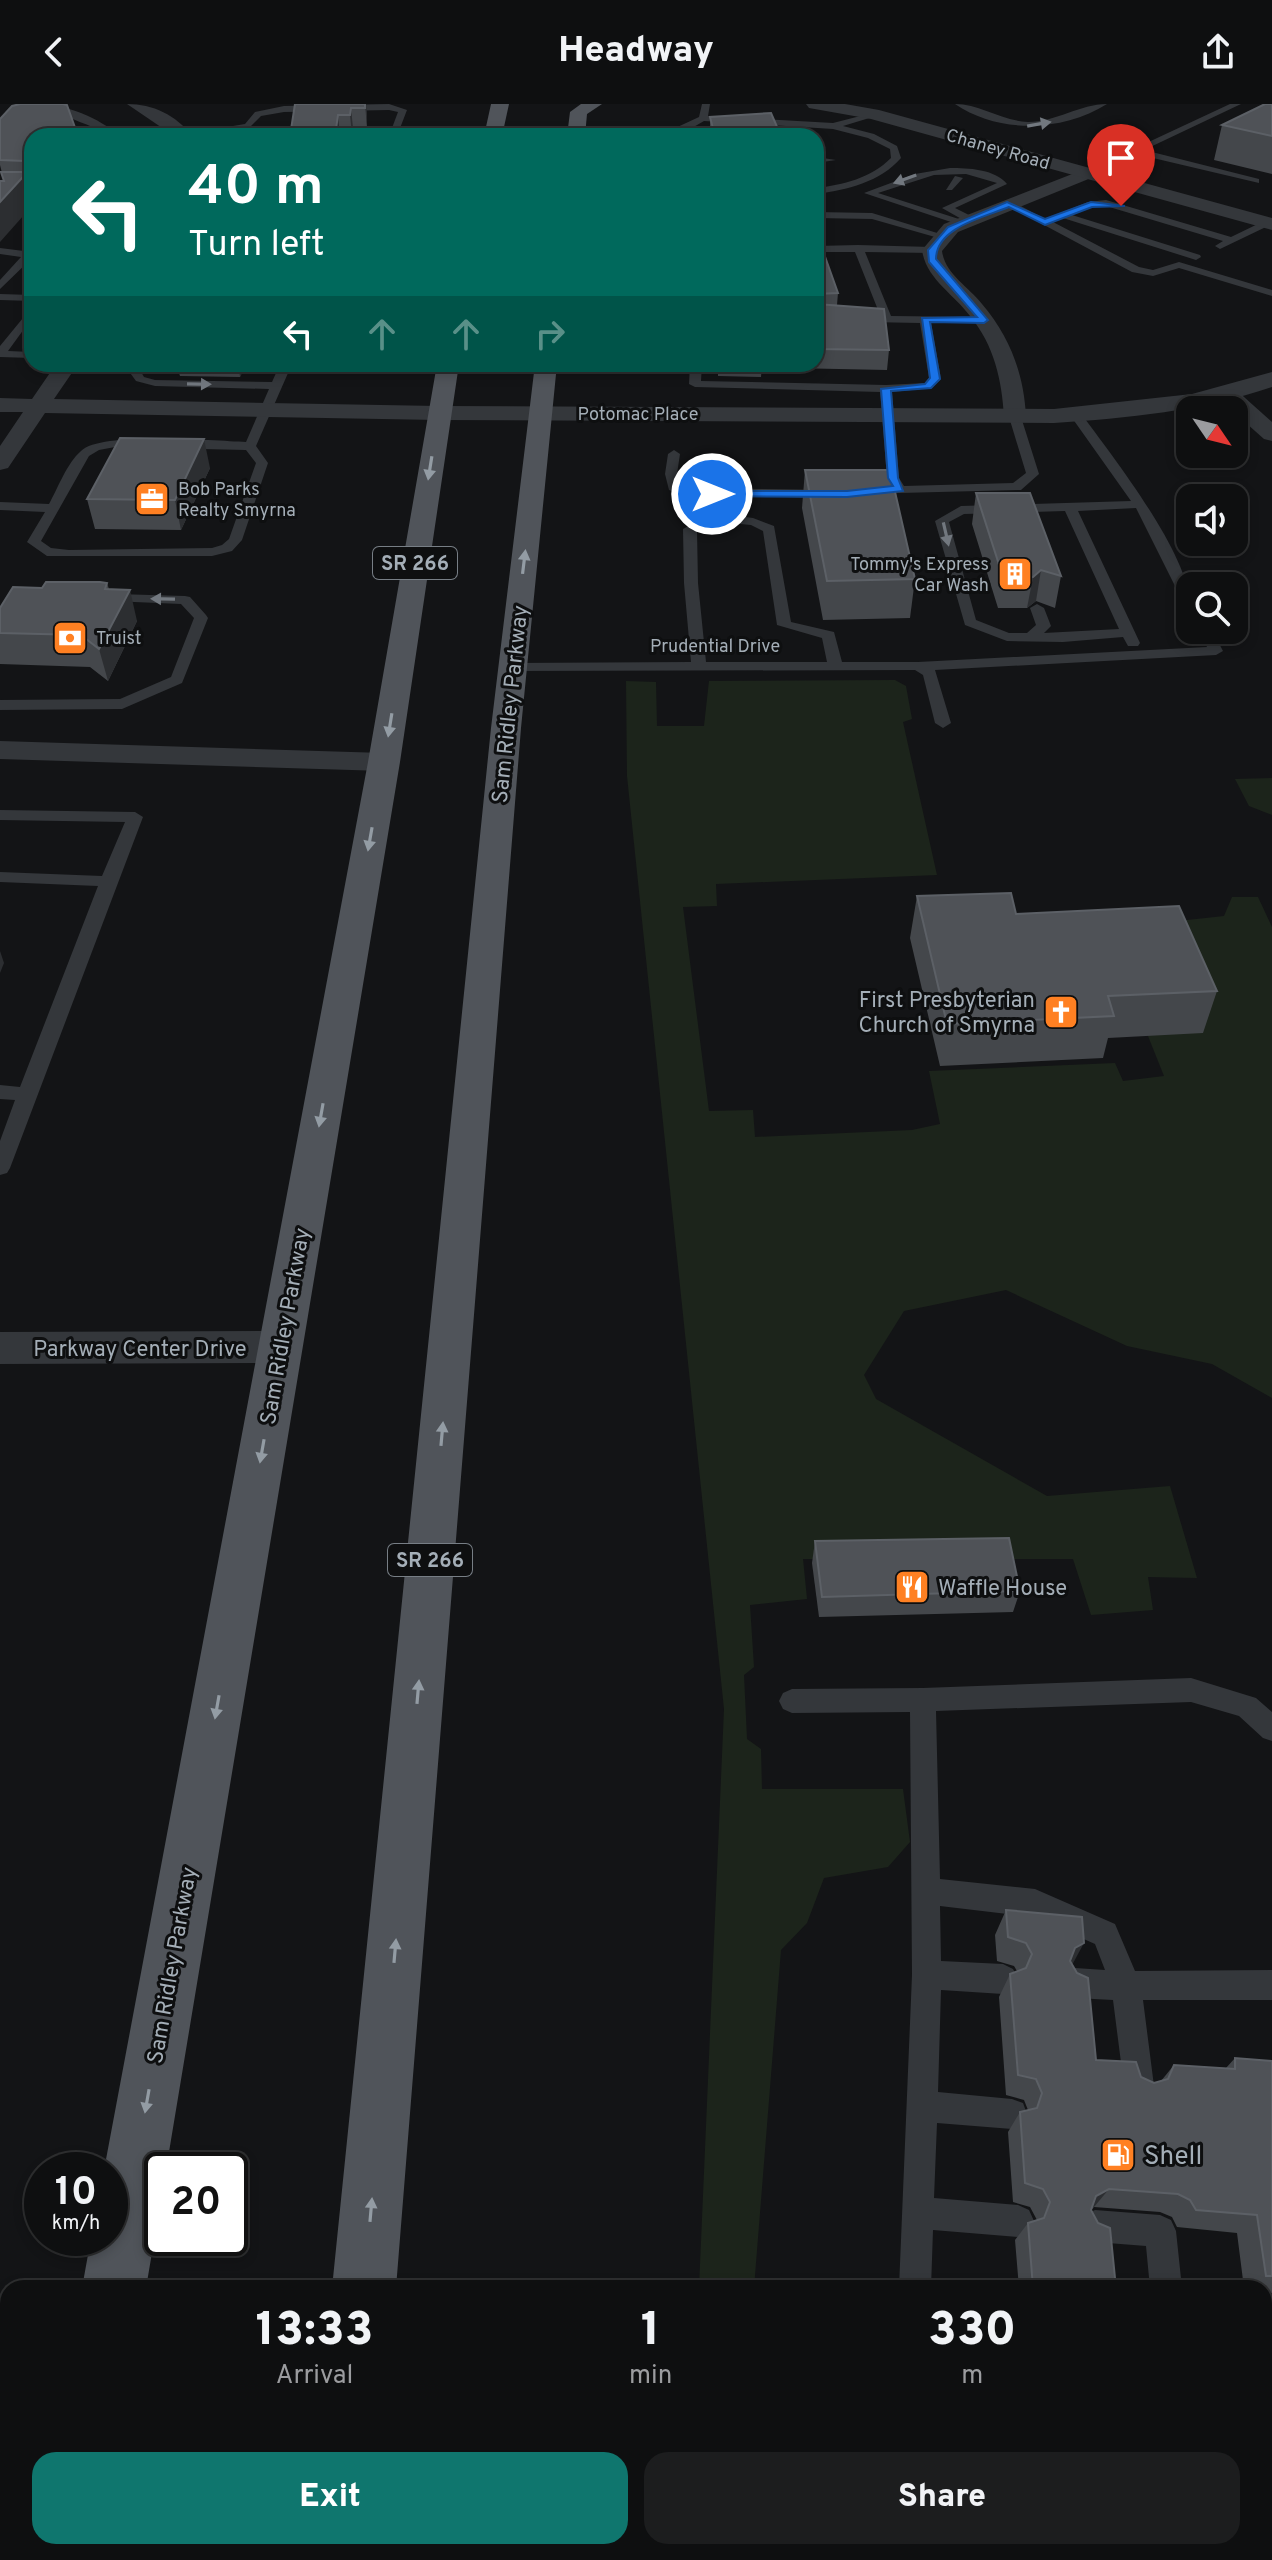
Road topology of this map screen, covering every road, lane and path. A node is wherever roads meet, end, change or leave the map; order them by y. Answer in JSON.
{"nodes":[{"id":1,"x":45,"y":104,"type":"edge"},
{"id":2,"x":135,"y":104,"type":"edge"},
{"id":3,"x":500,"y":104,"type":"edge"},
{"id":4,"x":564,"y":104,"type":"edge"},
{"id":5,"x":593,"y":104,"type":"edge"},
{"id":6,"x":706,"y":104,"type":"edge"},
{"id":7,"x":815,"y":104,"type":"edge"},
{"id":8,"x":959,"y":104,"type":"edge"},
{"id":9,"x":996,"y":104,"type":"edge"},
{"id":10,"x":1103,"y":104,"type":"edge"},
{"id":11,"x":1237,"y":104,"type":"edge"},
{"id":12,"x":30,"y":108,"type":"edge"},
{"id":13,"x":914,"y":108,"type":"dead end"},
{"id":14,"x":880,"y":109,"type":"edge"},
{"id":15,"x":975,"y":111,"type":"junction"},
{"id":16,"x":75,"y":115,"type":"junction"},
{"id":17,"x":703,"y":118,"type":"junction"},
{"id":18,"x":60,"y":119,"type":"edge"},
{"id":19,"x":795,"y":124,"type":"junction"},
{"id":20,"x":833,"y":126,"type":"junction"},
{"id":21,"x":104,"y":128,"type":"edge"},
{"id":22,"x":176,"y":128,"type":"edge"},
{"id":23,"x":252,"y":128,"type":"edge"},
{"id":24,"x":396,"y":128,"type":"edge"},
{"id":25,"x":495,"y":128,"type":"edge"},
{"id":26,"x":562,"y":128,"type":"edge"},
{"id":27,"x":577,"y":128,"type":"edge"},
{"id":28,"x":682,"y":128,"type":"edge"},
{"id":29,"x":791,"y":128,"type":"edge"},
{"id":30,"x":1136,"y":151,"type":"junction"},
{"id":31,"x":824,"y":160,"type":"edge"},
{"id":32,"x":831,"y":160,"type":"dead end"},
{"id":33,"x":973,"y":172,"type":"junction"},
{"id":34,"x":1085,"y":174,"type":"junction"},
{"id":35,"x":958,"y":178,"type":"junction"},
{"id":36,"x":1256,"y":181,"type":"edge"},
{"id":37,"x":933,"y":184,"type":"dead end"},
{"id":38,"x":949,"y":188,"type":"dead end"},
{"id":39,"x":824,"y":190,"type":"edge"},
{"id":40,"x":913,"y":194,"type":"dead end"},
{"id":41,"x":894,"y":201,"type":"junction"},
{"id":42,"x":1010,"y":204,"type":"junction"},
{"id":43,"x":1062,"y":215,"type":"junction"},
{"id":44,"x":824,"y":221,"type":"edge"},
{"id":45,"x":967,"y":222,"type":"junction"},
{"id":46,"x":1045,"y":222,"type":"junction"},
{"id":47,"x":1270,"y":224,"type":"edge"},
{"id":48,"x":840,"y":232,"type":"junction"},
{"id":49,"x":860,"y":235,"type":"junction"},
{"id":50,"x":1231,"y":240,"type":"junction"},
{"id":51,"x":824,"y":243,"type":"edge"},
{"id":52,"x":937,"y":243,"type":"junction"},
{"id":53,"x":0,"y":251,"type":"edge"},
{"id":54,"x":24,"y":254,"type":"edge"},
{"id":55,"x":1196,"y":257,"type":"junction"},
{"id":56,"x":24,"y":261,"type":"edge"},
{"id":57,"x":1179,"y":265,"type":"junction"},
{"id":58,"x":0,"y":287,"type":"edge"},
{"id":59,"x":24,"y":288,"type":"edge"},
{"id":60,"x":1272,"y":293,"type":"edge"},
{"id":61,"x":0,"y":297,"type":"edge"},
{"id":62,"x":24,"y":298,"type":"edge"},
{"id":63,"x":824,"y":318,"type":"edge"},
{"id":64,"x":887,"y":319,"type":"junction"},
{"id":65,"x":925,"y":320,"type":"junction"},
{"id":66,"x":984,"y":320,"type":"junction"},
{"id":67,"x":24,"y":321,"type":"edge"},
{"id":68,"x":2,"y":350,"type":"edge"},
{"id":69,"x":24,"y":354,"type":"edge"},
{"id":70,"x":62,"y":372,"type":"edge"},
{"id":71,"x":135,"y":372,"type":"edge"},
{"id":72,"x":282,"y":372,"type":"edge"},
{"id":73,"x":446,"y":372,"type":"edge"},
{"id":74,"x":545,"y":372,"type":"edge"},
{"id":75,"x":698,"y":372,"type":"edge"},
{"id":76,"x":782,"y":372,"type":"edge"},
{"id":77,"x":1272,"y":379,"type":"edge"},
{"id":78,"x":275,"y":386,"type":"junction"},
{"id":79,"x":781,"y":386,"type":"junction"},
{"id":80,"x":886,"y":389,"type":"junction"},
{"id":81,"x":1227,"y":394,"type":"junction"},
{"id":82,"x":0,"y":405,"type":"edge"},
{"id":83,"x":39,"y":406,"type":"junction"},
{"id":84,"x":266,"y":410,"type":"junction"},
{"id":85,"x":438,"y":413,"type":"junction"},
{"id":86,"x":542,"y":414,"type":"junction"},
{"id":87,"x":1076,"y":415,"type":"junction"},
{"id":88,"x":886,"y":416,"type":"junction"},
{"id":89,"x":1015,"y":417,"type":"junction"},
{"id":90,"x":1272,"y":434,"type":"edge"},
{"id":91,"x":250,"y":446,"type":"junction"},
{"id":92,"x":674,"y":454,"type":"dead end"},
{"id":93,"x":0,"y":463,"type":"edge"},
{"id":94,"x":899,"y":489,"type":"junction"},
{"id":95,"x":1140,"y":504,"type":"junction"},
{"id":96,"x":0,"y":506,"type":"edge"},
{"id":97,"x":1070,"y":507,"type":"junction"},
{"id":98,"x":53,"y":508,"type":"junction"},
{"id":99,"x":1176,"y":575,"type":"edge"},
{"id":100,"x":116,"y":598,"type":"edge"},
{"id":101,"x":1037,"y":608,"type":"edge"},
{"id":102,"x":1128,"y":632,"type":"junction"},
{"id":103,"x":1031,"y":637,"type":"junction"},
{"id":104,"x":1212,"y":644,"type":"edge"},
{"id":105,"x":1138,"y":655,"type":"junction"},
{"id":106,"x":835,"y":666,"type":"junction"},
{"id":107,"x":918,"y":666,"type":"junction"},
{"id":108,"x":512,"y":667,"type":"junction"},
{"id":109,"x":699,"y":667,"type":"junction"},
{"id":110,"x":0,"y":705,"type":"edge"},
{"id":111,"x":943,"y":723,"type":"dead end"},
{"id":112,"x":0,"y":750,"type":"edge"},
{"id":113,"x":384,"y":762,"type":"junction"},
{"id":114,"x":0,"y":815,"type":"edge"},
{"id":115,"x":0,"y":877,"type":"edge"},
{"id":116,"x":108,"y":881,"type":"junction"},
{"id":117,"x":0,"y":1092,"type":"edge"},
{"id":118,"x":27,"y":1094,"type":"junction"},
{"id":119,"x":0,"y":1168,"type":"edge"},
{"id":120,"x":280,"y":1347,"type":"junction"},
{"id":121,"x":0,"y":1348,"type":"edge"},
{"id":122,"x":923,"y":1700,"type":"junction"},
{"id":123,"x":792,"y":1701,"type":"dead end"},
{"id":124,"x":1272,"y":1729,"type":"edge"},
{"id":125,"x":925,"y":1891,"type":"junction"},
{"id":126,"x":927,"y":1975,"type":"junction"},
{"id":127,"x":1003,"y":1979,"type":"dead end"},
{"id":128,"x":1075,"y":1983,"type":"edge"},
{"id":129,"x":1272,"y":1985,"type":"edge"},
{"id":130,"x":1126,"y":1986,"type":"junction"},
{"id":131,"x":1139,"y":2086,"type":"edge"},
{"id":132,"x":922,"y":2106,"type":"junction"},
{"id":133,"x":1012,"y":2114,"type":"dead end"},
{"id":134,"x":918,"y":2213,"type":"junction"},
{"id":135,"x":1018,"y":2221,"type":"dead end"},
{"id":136,"x":1095,"y":2226,"type":"edge"},
{"id":137,"x":115,"y":2280,"type":"edge"},
{"id":138,"x":365,"y":2280,"type":"edge"},
{"id":139,"x":915,"y":2280,"type":"edge"},
{"id":140,"x":1165,"y":2280,"type":"edge"}],
"edges":[{"from":1,"to":12,"type":"lane"},
{"from":1,"to":16,"type":"lane"},
{"from":2,"to":22,"type":"street"},
{"from":3,"to":25,"type":"main road"},
{"from":4,"to":26,"type":"main road"},
{"from":5,"to":27,"type":"main road"},
{"from":6,"to":17,"type":"lane"},
{"from":7,"to":14,"type":"street","name":"Chaney Road"},
{"from":8,"to":15,"type":"lane"},
{"from":9,"to":15,"type":"lane"},
{"from":15,"to":10,"type":"lane","one_way":true},
{"from":11,"to":30,"type":"lane"},
{"from":13,"to":14,"type":"street"},
{"from":14,"to":20,"type":"lane"},
{"from":14,"to":34,"type":"street","name":"Chaney Road"},
{"from":16,"to":18,"type":"lane"},
{"from":16,"to":21,"type":"lane"},
{"from":17,"to":19,"type":"lane"},
{"from":17,"to":28,"type":"lane"},
{"from":19,"to":20,"type":"lane"},
{"from":19,"to":29,"type":"lane"},
{"from":20,"to":39,"type":"lane"},
{"from":23,"to":24,"type":"lane"},
{"from":30,"to":34,"type":"lane"},
{"from":30,"to":36,"type":"lane"},
{"from":31,"to":32,"type":"lane"},
{"from":33,"to":35,"type":"lane"},
{"from":33,"to":41,"type":"lane","one_way":true},
{"from":33,"to":45,"type":"lane"},
{"from":34,"to":42,"type":"street"},
{"from":34,"to":47,"type":"street","name":"Chaney Road"},
{"from":35,"to":37,"type":"lane"},
{"from":35,"to":38,"type":"lane"},
{"from":40,"to":41,"type":"lane"},
{"from":41,"to":45,"type":"lane"},
{"from":42,"to":45,"type":"street"},
{"from":42,"to":46,"type":"lane"},
{"from":43,"to":46,"type":"lane"},
{"from":43,"to":50,"type":"lane"},
{"from":43,"to":55,"type":"lane"},
{"from":44,"to":48,"type":"lane"},
{"from":45,"to":52,"type":"street"},
{"from":46,"to":57,"type":"lane"},
{"from":47,"to":50,"type":"lane"},
{"from":48,"to":49,"type":"lane"},
{"from":48,"to":49,"type":"lane"},
{"from":48,"to":51,"type":"lane"},
{"from":49,"to":52,"type":"lane"},
{"from":49,"to":52,"type":"lane"},
{"from":49,"to":64,"type":"lane"},
{"from":50,"to":55,"type":"lane"},
{"from":52,"to":66,"type":"street"},
{"from":53,"to":54,"type":"lane"},
{"from":55,"to":57,"type":"lane"},
{"from":56,"to":58,"type":"lane"},
{"from":57,"to":60,"type":"lane"},
{"from":58,"to":59,"type":"lane"},
{"from":61,"to":62,"type":"lane"},
{"from":63,"to":64,"type":"lane"},
{"from":64,"to":65,"type":"lane"},
{"from":65,"to":66,"type":"lane"},
{"from":65,"to":80,"type":"lane"},
{"from":66,"to":89,"type":"street"},
{"from":67,"to":68,"type":"lane"},
{"from":68,"to":69,"type":"lane"},
{"from":70,"to":83,"type":"street"},
{"from":71,"to":78,"type":"lane","one_way":true},
{"from":72,"to":78,"type":"lane"},
{"from":73,"to":85,"type":"main road","name":"Sam Ridley Parkway","number":"SR 266"},
{"from":74,"to":86,"type":"main road","name":"Sam Ridley Parkway","number":"SR 266"},
{"from":75,"to":79,"type":"lane"},
{"from":76,"to":79,"type":"lane"},
{"from":77,"to":81,"type":"street","name":"Potomac Place"},
{"from":78,"to":84,"type":"lane"},
{"from":79,"to":80,"type":"lane"},
{"from":80,"to":88,"type":"lane"},
{"from":81,"to":87,"type":"street","name":"Potomac Place"},
{"from":81,"to":90,"type":"street"},
{"from":82,"to":83,"type":"street","name":"Potomac Place"},
{"from":83,"to":84,"type":"street","name":"Potomac Place"},
{"from":83,"to":93,"type":"street"},
{"from":84,"to":85,"type":"street","name":"Potomac Place"},
{"from":84,"to":91,"type":"lane"},
{"from":85,"to":86,"type":"street","name":"Potomac Place"},
{"from":85,"to":113,"type":"main road","name":"Sam Ridley Parkway","number":"SR 266","one_way":true},
{"from":86,"to":88,"type":"street","name":"Potomac Place"},
{"from":108,"to":86,"type":"main road","name":"Sam Ridley Parkway","number":"SR 266","one_way":true},
{"from":87,"to":89,"type":"street","name":"Potomac Place"},
{"from":87,"to":95,"type":"lane"},
{"from":88,"to":89,"type":"street","name":"Potomac Place"},
{"from":88,"to":94,"type":"lane"},
{"from":89,"to":94,"type":"lane"},
{"from":91,"to":98,"type":"lane"},
{"from":91,"to":98,"type":"lane"},
{"from":92,"to":94,"type":"lane"},
{"from":95,"to":97,"type":"lane"},
{"from":95,"to":99,"type":"lane"},
{"from":96,"to":98,"type":"lane"},
{"from":97,"to":102,"type":"lane"},
{"from":97,"to":103,"type":"lane","one_way":true},
{"from":110,"to":100,"type":"lane","one_way":true},
{"from":101,"to":103,"type":"lane"},
{"from":102,"to":103,"type":"lane"},
{"from":102,"to":105,"type":"lane"},
{"from":104,"to":105,"type":"lane","name":"Prudential Drive"},
{"from":105,"to":107,"type":"lane","name":"Prudential Drive"},
{"from":106,"to":107,"type":"lane","name":"Prudential Drive"},
{"from":106,"to":109,"type":"lane","name":"Prudential Drive"},
{"from":106,"to":109,"type":"lane"},
{"from":107,"to":111,"type":"lane"},
{"from":108,"to":109,"type":"lane","name":"Prudential Drive"},
{"from":138,"to":108,"type":"main road","name":"Sam Ridley Parkway","number":"SR 266","one_way":true},
{"from":112,"to":113,"type":"street"},
{"from":113,"to":120,"type":"main road","name":"Sam Ridley Parkway","number":"SR 266","one_way":true},
{"from":114,"to":116,"type":"lane"},
{"from":115,"to":116,"type":"lane"},
{"from":116,"to":118,"type":"lane"},
{"from":117,"to":118,"type":"lane"},
{"from":118,"to":119,"type":"lane"},
{"from":120,"to":121,"type":"street","name":"Parkway Center Drive"},
{"from":120,"to":137,"type":"main road","name":"Sam Ridley Parkway","number":"SR 266","one_way":true},
{"from":122,"to":123,"type":"lane"},
{"from":122,"to":124,"type":"lane"},
{"from":122,"to":125,"type":"lane"},
{"from":125,"to":126,"type":"lane"},
{"from":125,"to":130,"type":"lane"},
{"from":126,"to":127,"type":"lane"},
{"from":126,"to":132,"type":"lane"},
{"from":128,"to":130,"type":"lane"},
{"from":129,"to":130,"type":"lane"},
{"from":130,"to":131,"type":"lane"},
{"from":132,"to":133,"type":"lane"},
{"from":132,"to":134,"type":"lane"},
{"from":134,"to":135,"type":"lane"},
{"from":134,"to":139,"type":"lane"},
{"from":136,"to":140,"type":"lane"}]}
